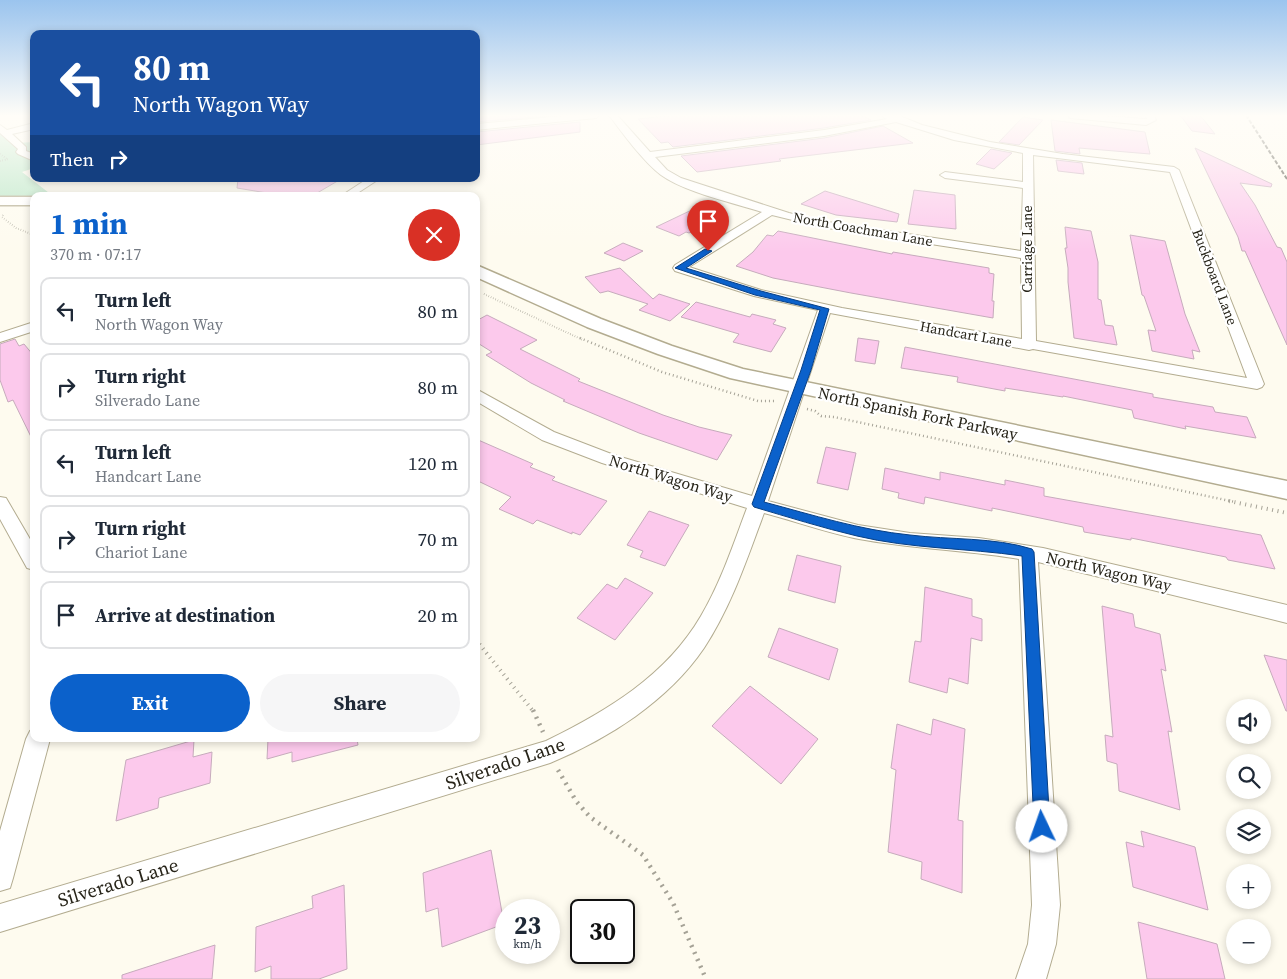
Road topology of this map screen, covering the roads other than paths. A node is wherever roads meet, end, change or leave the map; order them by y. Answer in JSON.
{"nodes":[{"id":1,"x":653,"y":161,"type":"edge"},
{"id":2,"x":1028,"y":161,"type":"edge"},
{"id":3,"x":1098,"y":161,"type":"edge"},
{"id":4,"x":945,"y":175,"type":"dead end"},
{"id":5,"x":369,"y":182,"type":"edge"},
{"id":6,"x":1027,"y":186,"type":"junction"},
{"id":7,"x":353,"y":192,"type":"edge"},
{"id":8,"x":30,"y":202,"type":"edge"},
{"id":9,"x":2,"y":207,"type":"edge"},
{"id":10,"x":771,"y":211,"type":"junction"},
{"id":11,"x":1027,"y":255,"type":"junction"},
{"id":12,"x":480,"y":272,"type":"edge"},
{"id":13,"x":825,"y":309,"type":"junction"},
{"id":14,"x":30,"y":327,"type":"edge"},
{"id":15,"x":0,"y":338,"type":"edge"},
{"id":16,"x":1029,"y":346,"type":"junction"},
{"id":17,"x":1257,"y":384,"type":"joint"},
{"id":18,"x":799,"y":388,"type":"junction"},
{"id":19,"x":480,"y":396,"type":"edge"},
{"id":20,"x":1287,"y":490,"type":"edge"},
{"id":21,"x":0,"y":503,"type":"edge"},
{"id":22,"x":758,"y":504,"type":"junction"},
{"id":23,"x":1028,"y":552,"type":"junction"},
{"id":24,"x":30,"y":556,"type":"edge"},
{"id":25,"x":1287,"y":614,"type":"edge"},
{"id":26,"x":37,"y":742,"type":"edge"},
{"id":27,"x":0,"y":878,"type":"edge"},
{"id":28,"x":0,"y":918,"type":"edge"},
{"id":29,"x":1031,"y":979,"type":"edge"}],
"edges":[{"from":1,"to":10,"type":"street","name":"North Coachman Lane"},
{"from":2,"to":6,"type":"street","name":"Carriage Lane"},
{"from":3,"to":17,"type":"street","name":"Buckboard Lane"},
{"from":4,"to":6,"type":"street"},
{"from":5,"to":7,"type":"street"},
{"from":6,"to":11,"type":"street","name":"Carriage Lane"},
{"from":8,"to":9,"type":"street"},
{"from":10,"to":11,"type":"street","name":"North Coachman Lane"},
{"from":10,"to":13,"type":"street","name":"Handcart Lane"},
{"from":11,"to":16,"type":"street","name":"Carriage Lane"},
{"from":12,"to":18,"type":"street","name":"North Spanish Fork Parkway"},
{"from":13,"to":16,"type":"street","name":"Handcart Lane"},
{"from":13,"to":18,"type":"street","name":"Silverado Lane"},
{"from":14,"to":15,"type":"street"},
{"from":16,"to":17,"type":"street","name":"Handcart Lane"},
{"from":18,"to":20,"type":"street","name":"North Spanish Fork Parkway"},
{"from":18,"to":22,"type":"street","name":"Silverado Lane"},
{"from":19,"to":22,"type":"street","name":"North Wagon Way"},
{"from":21,"to":24,"type":"street"},
{"from":22,"to":23,"type":"street","name":"North Wagon Way"},
{"from":22,"to":28,"type":"street","name":"Silverado Lane"},
{"from":23,"to":25,"type":"street","name":"North Wagon Way"},
{"from":23,"to":29,"type":"street"},
{"from":26,"to":27,"type":"street"}]}
